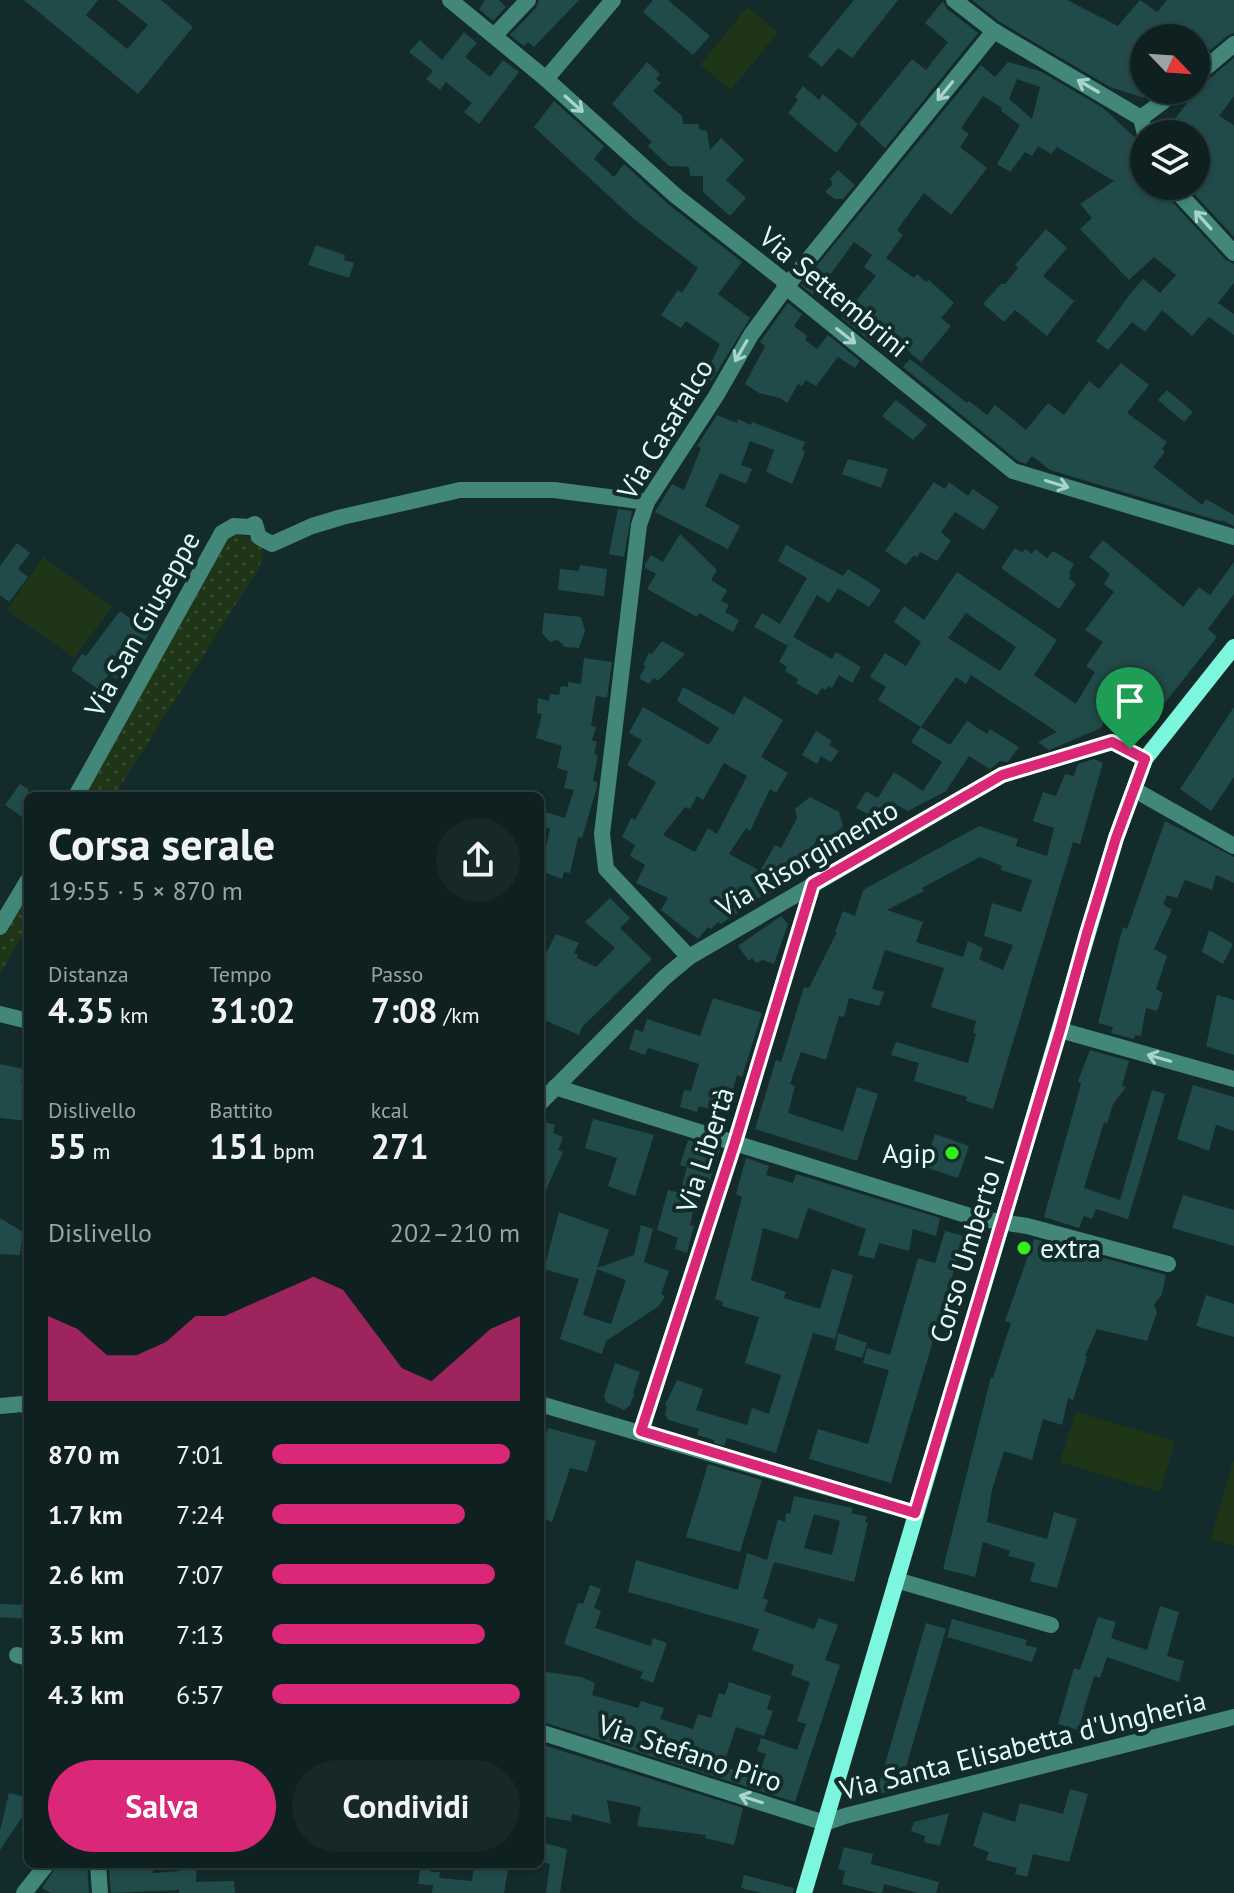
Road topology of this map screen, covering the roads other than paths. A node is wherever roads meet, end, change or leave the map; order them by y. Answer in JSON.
{"nodes":[{"id":1,"x":450,"y":0,"type":"edge"},
{"id":2,"x":528,"y":0,"type":"edge"},
{"id":3,"x":613,"y":0,"type":"edge"},
{"id":4,"x":954,"y":0,"type":"edge"},
{"id":5,"x":994,"y":31,"type":"junction"},
{"id":6,"x":495,"y":35,"type":"junction"},
{"id":7,"x":1234,"y":44,"type":"edge"},
{"id":8,"x":1210,"y":64,"type":"edge"},
{"id":9,"x":546,"y":79,"type":"junction"},
{"id":10,"x":1164,"y":104,"type":"edge"},
{"id":11,"x":1134,"y":120,"type":"edge"},
{"id":12,"x":1149,"y":120,"type":"edge"},
{"id":13,"x":1185,"y":200,"type":"edge"},
{"id":14,"x":1234,"y":253,"type":"edge"},
{"id":15,"x":786,"y":287,"type":"junction"},
{"id":16,"x":647,"y":502,"type":"junction"},
{"id":17,"x":1234,"y":537,"type":"edge"},
{"id":18,"x":1234,"y":647,"type":"edge"},
{"id":19,"x":1145,"y":759,"type":"junction"},
{"id":20,"x":1135,"y":790,"type":"junction"},
{"id":21,"x":78,"y":792,"type":"edge"},
{"id":22,"x":1234,"y":846,"type":"edge"},
{"id":23,"x":813,"y":884,"type":"junction"},
{"id":24,"x":24,"y":887,"type":"edge"},
{"id":25,"x":0,"y":927,"type":"edge"},
{"id":26,"x":689,"y":957,"type":"junction"},
{"id":27,"x":0,"y":1014,"type":"edge"},
{"id":28,"x":24,"y":1020,"type":"edge"},
{"id":29,"x":1060,"y":1030,"type":"junction"},
{"id":30,"x":1234,"y":1079,"type":"edge"},
{"id":31,"x":555,"y":1087,"type":"junction"},
{"id":32,"x":544,"y":1099,"type":"edge"},
{"id":33,"x":735,"y":1142,"type":"junction"},
{"id":34,"x":1002,"y":1222,"type":"junction"},
{"id":35,"x":1168,"y":1264,"type":"dead end"},
{"id":36,"x":24,"y":1405,"type":"edge"},
{"id":37,"x":544,"y":1405,"type":"edge"},
{"id":38,"x":0,"y":1406,"type":"edge"},
{"id":39,"x":641,"y":1431,"type":"junction"},
{"id":40,"x":915,"y":1513,"type":"junction"},
{"id":41,"x":896,"y":1580,"type":"junction"},
{"id":42,"x":1051,"y":1625,"type":"dead end"},
{"id":43,"x":1234,"y":1717,"type":"edge"},
{"id":44,"x":544,"y":1733,"type":"edge"},
{"id":45,"x":825,"y":1823,"type":"junction"},
{"id":46,"x":44,"y":1868,"type":"edge"},
{"id":47,"x":98,"y":1868,"type":"edge"},
{"id":48,"x":24,"y":1893,"type":"edge"},
{"id":49,"x":100,"y":1893,"type":"edge"},
{"id":50,"x":804,"y":1893,"type":"edge"}],
"edges":[{"from":1,"to":6,"type":"street","name":"Via Settembrini"},
{"from":2,"to":6,"type":"street"},
{"from":3,"to":9,"type":"street"},
{"from":4,"to":5,"type":"street"},
{"from":11,"to":5,"type":"street","one_way":true},
{"from":5,"to":15,"type":"street","name":"Via Casafalco","one_way":true},
{"from":6,"to":9,"type":"street","name":"Via Settembrini"},
{"from":7,"to":8,"type":"street"},
{"from":9,"to":15,"type":"street","name":"Via Settembrini","one_way":true},
{"from":10,"to":12,"type":"street"},
{"from":14,"to":13,"type":"street","one_way":true},
{"from":15,"to":16,"type":"street","name":"Via Casafalco","one_way":true},
{"from":15,"to":17,"type":"street","name":"Via Settembrini","one_way":true},
{"from":16,"to":21,"type":"street","name":"Via San Giuseppe"},
{"from":16,"to":26,"type":"street","name":"Via Casafalco"},
{"from":18,"to":19,"type":"street","name":"Corso Umberto I"},
{"from":19,"to":20,"type":"street","name":"Corso Umberto I"},
{"from":19,"to":23,"type":"street","name":"Via Risorgimento"},
{"from":20,"to":22,"type":"street"},
{"from":20,"to":29,"type":"street","name":"Corso Umberto I"},
{"from":23,"to":26,"type":"street","name":"Via Risorgimento"},
{"from":23,"to":33,"type":"street","name":"Via Libertà"},
{"from":24,"to":25,"type":"street"},
{"from":26,"to":31,"type":"street","name":"Via Risorgimento"},
{"from":27,"to":28,"type":"street"},
{"from":30,"to":29,"type":"street","one_way":true},
{"from":29,"to":34,"type":"street","name":"Corso Umberto I"},
{"from":31,"to":32,"type":"street","name":"Via Risorgimento"},
{"from":31,"to":33,"type":"street"},
{"from":33,"to":34,"type":"street"},
{"from":33,"to":39,"type":"street","name":"Via Libertà"},
{"from":34,"to":35,"type":"street"},
{"from":34,"to":40,"type":"street","name":"Corso Umberto I"},
{"from":36,"to":38,"type":"street"},
{"from":37,"to":39,"type":"street"},
{"from":39,"to":40,"type":"street"},
{"from":40,"to":41,"type":"street","name":"Corso Umberto I"},
{"from":41,"to":42,"type":"street"},
{"from":41,"to":45,"type":"street","name":"Corso Umberto I"},
{"from":43,"to":45,"type":"street","name":"Via Santa Elisabetta d'Ungheria"},
{"from":45,"to":44,"type":"street","name":"Via Stefano Piro","one_way":true},
{"from":45,"to":50,"type":"street","name":"Corso Umberto I"},
{"from":46,"to":48,"type":"street"},
{"from":47,"to":49,"type":"street"}]}
